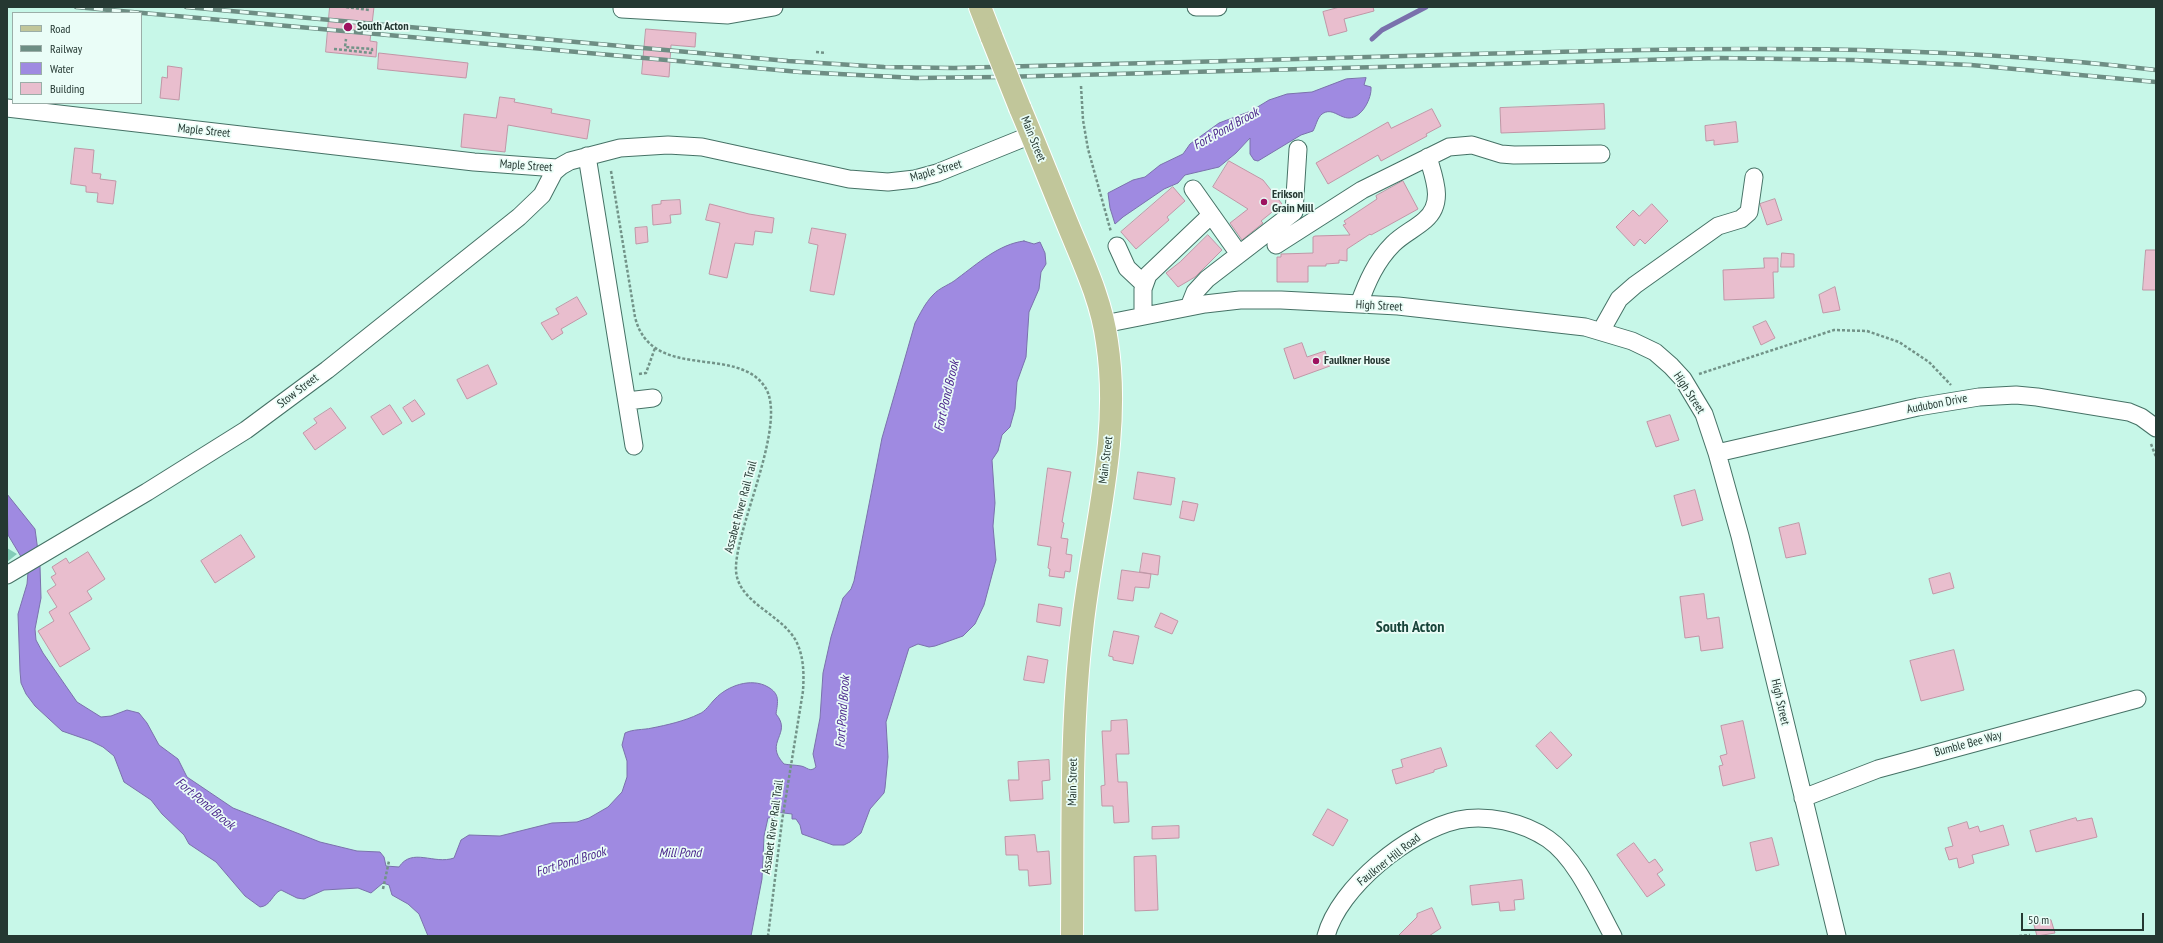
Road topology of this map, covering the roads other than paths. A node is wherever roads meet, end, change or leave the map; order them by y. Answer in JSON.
{"nodes":[{"id":1,"x":774,"y":7,"type":"edge"},
{"id":2,"x":980,"y":7,"type":"edge"},
{"id":3,"x":1196,"y":7,"type":"edge"},
{"id":4,"x":1218,"y":7,"type":"edge"},
{"id":5,"x":622,"y":9,"type":"dead end"},
{"id":6,"x":7,"y":108,"type":"edge"},
{"id":7,"x":1031,"y":135,"type":"junction"},
{"id":8,"x":1298,"y":149,"type":"dead end"},
{"id":9,"x":1601,"y":154,"type":"dead end"},
{"id":10,"x":587,"y":156,"type":"junction"},
{"id":11,"x":1428,"y":157,"type":"junction"},
{"id":12,"x":557,"y":168,"type":"junction"},
{"id":13,"x":1754,"y":177,"type":"dead end"},
{"id":14,"x":1193,"y":189,"type":"dead end"},
{"id":15,"x":1211,"y":215,"type":"junction"},
{"id":16,"x":1276,"y":245,"type":"dead end"},
{"id":17,"x":1117,"y":246,"type":"road end"},
{"id":18,"x":1239,"y":254,"type":"junction"},
{"id":19,"x":1144,"y":284,"type":"junction"},
{"id":20,"x":1359,"y":304,"type":"junction"},
{"id":21,"x":1189,"y":307,"type":"junction"},
{"id":22,"x":1143,"y":316,"type":"junction"},
{"id":23,"x":1104,"y":324,"type":"junction"},
{"id":24,"x":1601,"y":331,"type":"junction"},
{"id":25,"x":653,"y":398,"type":"dead end"},
{"id":26,"x":627,"y":400,"type":"junction"},
{"id":27,"x":2156,"y":428,"type":"edge"},
{"id":28,"x":634,"y":446,"type":"dead end"},
{"id":29,"x":1717,"y":453,"type":"junction"},
{"id":30,"x":12,"y":571,"type":"edge"},
{"id":31,"x":2137,"y":699,"type":"dead end"},
{"id":32,"x":1803,"y":798,"type":"junction"},
{"id":33,"x":1072,"y":936,"type":"edge"},
{"id":34,"x":1326,"y":936,"type":"edge"},
{"id":35,"x":1613,"y":936,"type":"edge"},
{"id":36,"x":1837,"y":936,"type":"edge"}],
"edges":[{"from":1,"to":5,"type":"street"},
{"from":2,"to":7,"type":"main road","name":"Main Street","bridge":true},
{"from":3,"to":4,"type":"street"},
{"from":6,"to":12,"type":"street","name":"Maple Street"},
{"from":7,"to":10,"type":"street","name":"Maple Street"},
{"from":7,"to":23,"type":"main road","name":"Main Street"},
{"from":8,"to":18,"type":"street"},
{"from":9,"to":11,"type":"street"},
{"from":10,"to":12,"type":"street","name":"Maple Street"},
{"from":10,"to":26,"type":"street"},
{"from":11,"to":16,"type":"street"},
{"from":11,"to":20,"type":"street"},
{"from":12,"to":30,"type":"street","name":"Stow Street"},
{"from":13,"to":24,"type":"street"},
{"from":14,"to":15,"type":"street"},
{"from":15,"to":18,"type":"street"},
{"from":15,"to":19,"type":"street"},
{"from":17,"to":19,"type":"street"},
{"from":18,"to":21,"type":"street"},
{"from":19,"to":22,"type":"street"},
{"from":20,"to":21,"type":"street","name":"High Street"},
{"from":20,"to":24,"type":"street","name":"High Street"},
{"from":21,"to":22,"type":"street","name":"High Street"},
{"from":22,"to":23,"type":"street","name":"High Street"},
{"from":23,"to":33,"type":"main road","name":"Main Street"},
{"from":24,"to":29,"type":"street","name":"High Street"},
{"from":25,"to":26,"type":"street"},
{"from":26,"to":28,"type":"street"},
{"from":27,"to":29,"type":"street","name":"Audubon Drive"},
{"from":29,"to":32,"type":"street","name":"High Street"},
{"from":31,"to":32,"type":"street","name":"Bumble Bee Way"},
{"from":32,"to":36,"type":"street","name":"High Street"},
{"from":34,"to":35,"type":"street","name":"Faulkner Hill Road"}]}
